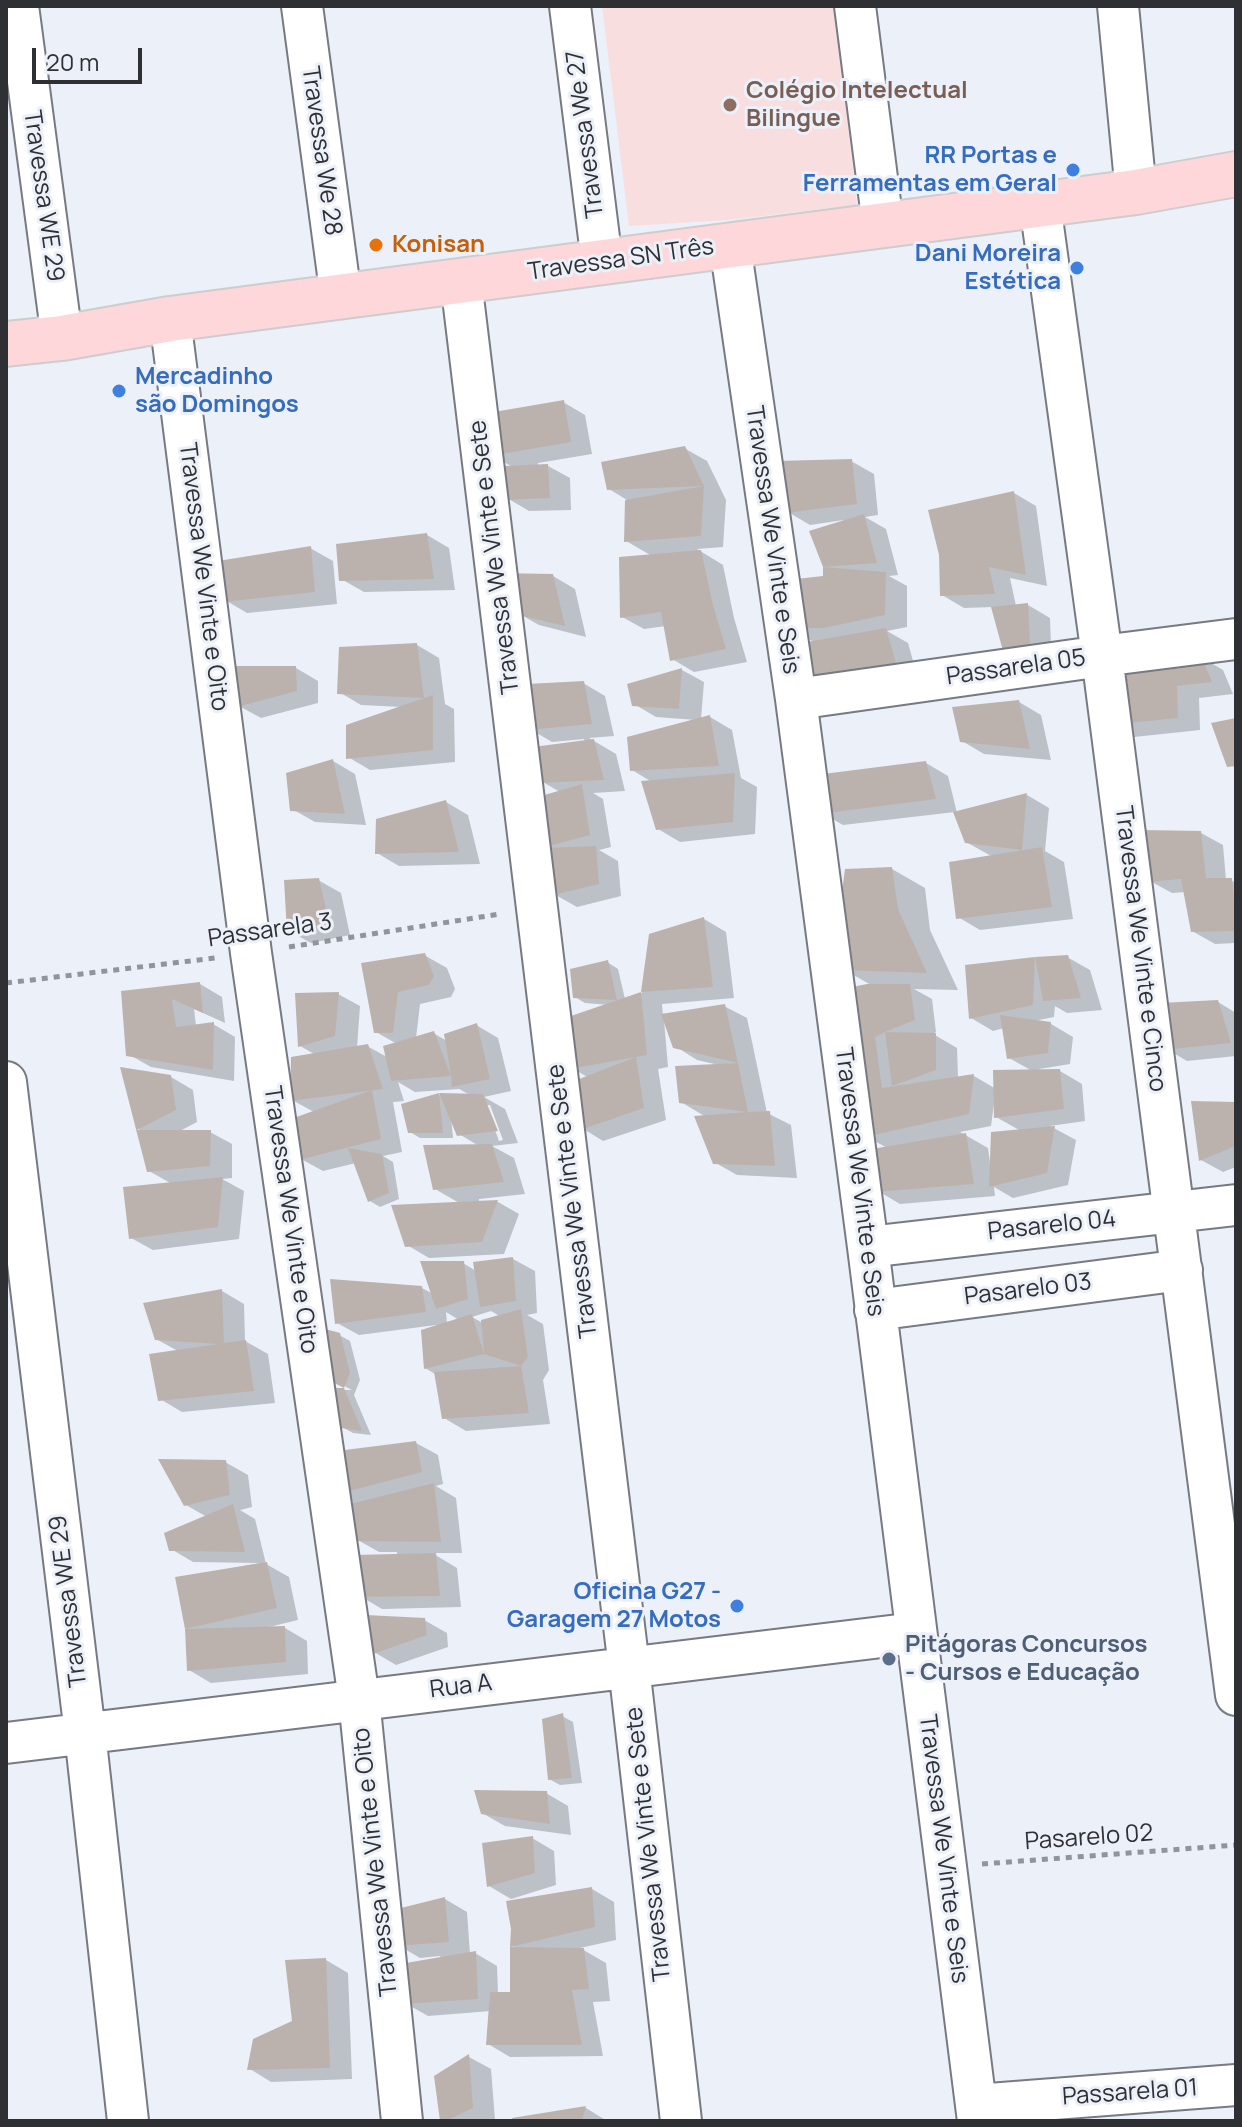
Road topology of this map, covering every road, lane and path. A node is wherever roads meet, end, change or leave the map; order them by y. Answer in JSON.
{"nodes":[{"id":1,"x":18,"y":6,"type":"edge"},
{"id":2,"x":302,"y":6,"type":"edge"},
{"id":3,"x":570,"y":6,"type":"edge"},
{"id":4,"x":855,"y":6,"type":"edge"},
{"id":5,"x":1118,"y":6,"type":"edge"},
{"id":6,"x":1236,"y":174,"type":"edge"},
{"id":7,"x":1136,"y":192,"type":"junction"},
{"id":8,"x":1040,"y":204,"type":"junction"},
{"id":9,"x":883,"y":225,"type":"junction"},
{"id":10,"x":730,"y":245,"type":"junction"},
{"id":11,"x":602,"y":262,"type":"junction"},
{"id":12,"x":461,"y":281,"type":"junction"},
{"id":13,"x":341,"y":297,"type":"junction"},
{"id":14,"x":170,"y":319,"type":"junction"},
{"id":15,"x":62,"y":338,"type":"junction"},
{"id":16,"x":6,"y":344,"type":"edge"},
{"id":17,"x":1236,"y":639,"type":"edge"},
{"id":18,"x":1102,"y":656,"type":"junction"},
{"id":19,"x":796,"y":699,"type":"junction"},
{"id":20,"x":537,"y":908,"type":"junction"},
{"id":21,"x":251,"y":953,"type":"junction"},
{"id":22,"x":6,"y":983,"type":"edge"},
{"id":23,"x":6,"y":1082,"type":"edge"},
{"id":24,"x":1236,"y":1205,"type":"edge"},
{"id":25,"x":1174,"y":1212,"type":"junction"},
{"id":26,"x":868,"y":1247,"type":"junction"},
{"id":27,"x":1182,"y":1270,"type":"junction"},
{"id":28,"x":875,"y":1310,"type":"junction"},
{"id":29,"x":915,"y":1633,"type":"junction"},
{"id":30,"x":629,"y":1667,"type":"junction"},
{"id":31,"x":1236,"y":1695,"type":"edge"},
{"id":32,"x":359,"y":1699,"type":"junction"},
{"id":33,"x":85,"y":1733,"type":"junction"},
{"id":34,"x":6,"y":1743,"type":"edge"},
{"id":35,"x":1236,"y":1845,"type":"edge"},
{"id":36,"x":945,"y":1867,"type":"junction"},
{"id":37,"x":1236,"y":2085,"type":"edge"},
{"id":38,"x":977,"y":2113,"type":"edge"},
{"id":39,"x":128,"y":2121,"type":"edge"},
{"id":40,"x":402,"y":2121,"type":"edge"},
{"id":41,"x":681,"y":2121,"type":"edge"}],
"edges":[{"from":1,"to":15,"type":"street","name":"Travessa WE 29"},
{"from":2,"to":13,"type":"street","name":"Travessa We 28"},
{"from":3,"to":11,"type":"street","name":"Travessa We 27"},
{"from":4,"to":9,"type":"street"},
{"from":5,"to":7,"type":"street"},
{"from":6,"to":7,"type":"main road","name":"Travessa SN Três"},
{"from":7,"to":8,"type":"main road","name":"Travessa SN Três"},
{"from":8,"to":9,"type":"main road","name":"Travessa SN Três"},
{"from":8,"to":18,"type":"street","name":"Travessa We Vinte e Cinco"},
{"from":9,"to":10,"type":"main road","name":"Travessa SN Três"},
{"from":10,"to":11,"type":"main road","name":"Travessa SN Três"},
{"from":10,"to":19,"type":"street","name":"Travessa We Vinte e Seis"},
{"from":11,"to":12,"type":"main road","name":"Travessa SN Três"},
{"from":12,"to":13,"type":"main road","name":"Travessa SN Três"},
{"from":12,"to":20,"type":"street","name":"Travessa We Vinte e Sete"},
{"from":13,"to":14,"type":"main road","name":"Travessa SN Três"},
{"from":14,"to":15,"type":"main road","name":"Travessa SN Três"},
{"from":14,"to":21,"type":"street","name":"Travessa We Vinte e Oito"},
{"from":15,"to":16,"type":"main road","name":"Travessa SN Três"},
{"from":17,"to":18,"type":"street","name":"Passarela 05"},
{"from":18,"to":19,"type":"street","name":"Passarela 05"},
{"from":18,"to":25,"type":"street","name":"Travessa We Vinte e Cinco"},
{"from":19,"to":26,"type":"street","name":"Travessa We Vinte e Seis"},
{"from":20,"to":21,"type":"path","name":"Passarela 3"},
{"from":20,"to":30,"type":"street","name":"Travessa We Vinte e Sete"},
{"from":21,"to":22,"type":"path","name":"Passarela 3"},
{"from":21,"to":32,"type":"street","name":"Travessa We Vinte e Oito"},
{"from":23,"to":33,"type":"street","name":"Travessa WE 29"},
{"from":24,"to":25,"type":"street","name":"Pasarelo 04"},
{"from":25,"to":26,"type":"street","name":"Pasarelo 04"},
{"from":25,"to":27,"type":"street","name":"Travessa We Vinte e Cinco"},
{"from":26,"to":28,"type":"street","name":"Travessa We Vinte e Seis"},
{"from":27,"to":28,"type":"street","name":"Pasarelo 03"},
{"from":27,"to":31,"type":"street","name":"Travessa We Vinte e Cinco"},
{"from":28,"to":29,"type":"street","name":"Travessa We Vinte e Seis"},
{"from":29,"to":30,"type":"street","name":"Rua A"},
{"from":29,"to":36,"type":"street","name":"Travessa We Vinte e Seis"},
{"from":30,"to":32,"type":"street","name":"Rua A"},
{"from":30,"to":41,"type":"street","name":"Travessa We Vinte e Sete"},
{"from":32,"to":33,"type":"street","name":"Rua A"},
{"from":32,"to":40,"type":"street","name":"Travessa We Vinte e Oito"},
{"from":33,"to":34,"type":"street","name":"Rua A"},
{"from":33,"to":39,"type":"street","name":"Travessa WE 29"},
{"from":35,"to":36,"type":"path","name":"Pasarelo 02"},
{"from":36,"to":38,"type":"street","name":"Travessa We Vinte e Seis"},
{"from":37,"to":38,"type":"street","name":"Passarela 01"}]}
